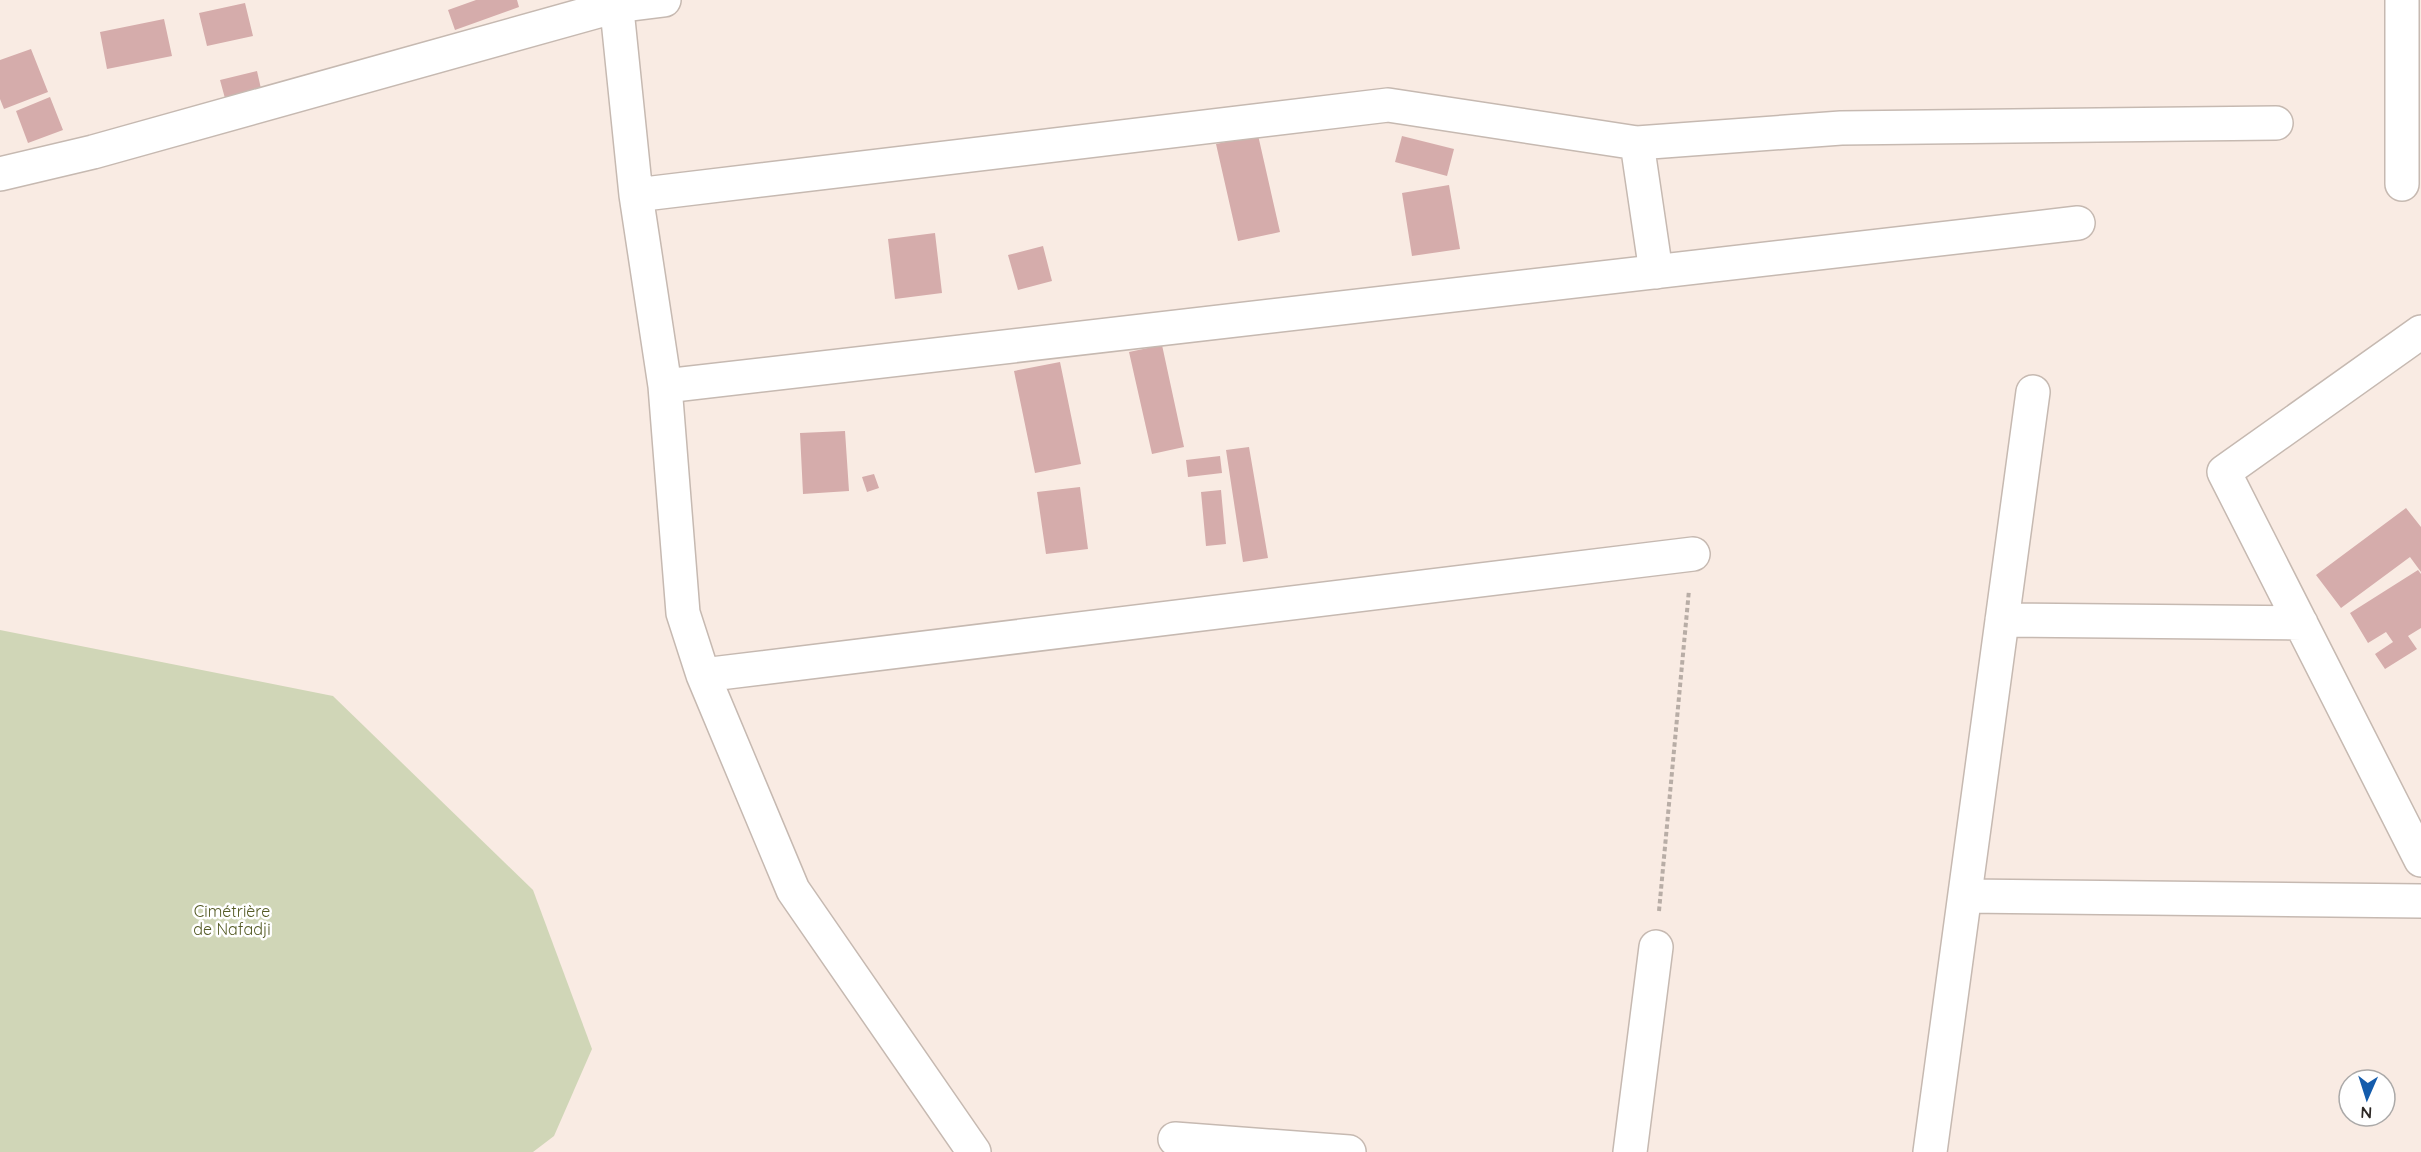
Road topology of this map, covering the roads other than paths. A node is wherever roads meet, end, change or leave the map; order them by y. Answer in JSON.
{"nodes":[{"id":1,"x":664,"y":0,"type":"edge"},
{"id":2,"x":2402,"y":0,"type":"edge"},
{"id":3,"x":616,"y":3,"type":"edge"},
{"id":4,"x":2276,"y":123,"type":"dead end"},
{"id":5,"x":1636,"y":143,"type":"junction"},
{"id":6,"x":0,"y":174,"type":"edge"},
{"id":7,"x":2402,"y":184,"type":"dead end"},
{"id":8,"x":636,"y":195,"type":"junction"},
{"id":9,"x":2078,"y":223,"type":"dead end"},
{"id":10,"x":1656,"y":272,"type":"junction"},
{"id":11,"x":2421,"y":332,"type":"edge"},
{"id":12,"x":665,"y":386,"type":"junction"},
{"id":13,"x":2033,"y":392,"type":"dead end"},
{"id":14,"x":1693,"y":554,"type":"road end"},
{"id":15,"x":2002,"y":620,"type":"junction"},
{"id":16,"x":2301,"y":623,"type":"junction"},
{"id":17,"x":704,"y":675,"type":"junction"},
{"id":18,"x":2421,"y":860,"type":"edge"},
{"id":19,"x":1965,"y":896,"type":"junction"},
{"id":20,"x":2421,"y":901,"type":"edge"},
{"id":21,"x":1656,"y":947,"type":"road end"},
{"id":22,"x":1175,"y":1139,"type":"dead end"},
{"id":23,"x":974,"y":1152,"type":"edge"},
{"id":24,"x":1348,"y":1152,"type":"edge"},
{"id":25,"x":1630,"y":1152,"type":"edge"},
{"id":26,"x":1930,"y":1152,"type":"edge"}],
"edges":[{"from":1,"to":3,"type":"street"},
{"from":2,"to":7,"type":"street"},
{"from":3,"to":6,"type":"street"},
{"from":3,"to":8,"type":"street"},
{"from":4,"to":5,"type":"street"},
{"from":5,"to":8,"type":"street"},
{"from":5,"to":10,"type":"street"},
{"from":8,"to":12,"type":"street"},
{"from":9,"to":10,"type":"street"},
{"from":10,"to":12,"type":"street"},
{"from":11,"to":16,"type":"street"},
{"from":12,"to":17,"type":"street"},
{"from":13,"to":15,"type":"street"},
{"from":14,"to":17,"type":"street"},
{"from":15,"to":16,"type":"street"},
{"from":15,"to":19,"type":"street"},
{"from":16,"to":18,"type":"street"},
{"from":17,"to":23,"type":"street"},
{"from":19,"to":20,"type":"street"},
{"from":19,"to":26,"type":"street"},
{"from":21,"to":25,"type":"street"},
{"from":22,"to":24,"type":"street"}]}
